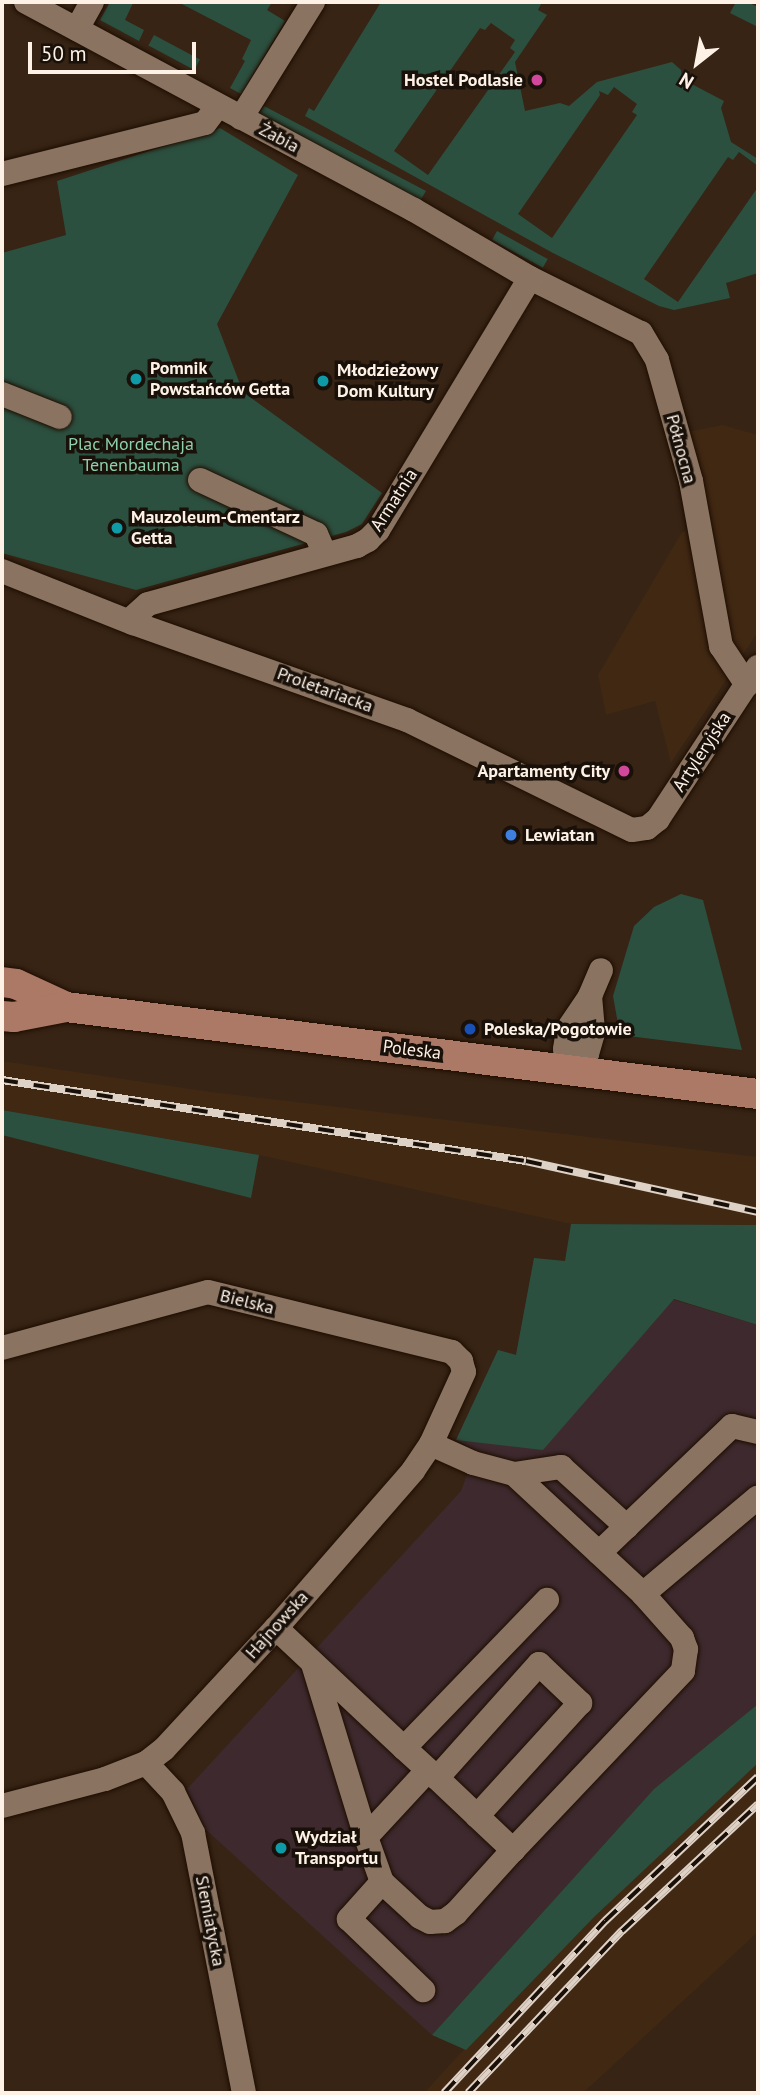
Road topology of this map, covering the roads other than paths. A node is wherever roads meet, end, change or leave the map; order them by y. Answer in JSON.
{"nodes":[{"id":1,"x":26,"y":2,"type":"edge"},
{"id":2,"x":92,"y":2,"type":"edge"},
{"id":3,"x":313,"y":2,"type":"edge"},
{"id":4,"x":77,"y":29,"type":"junction"},
{"id":5,"x":218,"y":106,"type":"junction"},
{"id":6,"x":241,"y":118,"type":"junction"},
{"id":7,"x":2,"y":174,"type":"edge"},
{"id":8,"x":530,"y":278,"type":"junction"},
{"id":9,"x":2,"y":394,"type":"edge"},
{"id":10,"x":60,"y":417,"type":"dead end"},
{"id":11,"x":200,"y":480,"type":"dead end"},
{"id":12,"x":325,"y":554,"type":"junction"},
{"id":13,"x":2,"y":571,"type":"edge"},
{"id":14,"x":129,"y":621,"type":"junction"},
{"id":15,"x":752,"y":676,"type":"edge"},
{"id":16,"x":639,"y":830,"type":"joint"},
{"id":17,"x":601,"y":970,"type":"dead end"},
{"id":18,"x":2,"y":982,"type":"edge"},
{"id":19,"x":66,"y":1007,"type":"junction"},
{"id":20,"x":2,"y":1016,"type":"edge"},
{"id":21,"x":572,"y":1070,"type":"junction"},
{"id":22,"x":758,"y":1094,"type":"edge"},
{"id":23,"x":2,"y":1348,"type":"edge"},
{"id":24,"x":452,"y":1352,"type":"joint"},
{"id":25,"x":758,"y":1432,"type":"edge"},
{"id":26,"x":431,"y":1444,"type":"junction"},
{"id":27,"x":514,"y":1474,"type":"junction"},
{"id":28,"x":758,"y":1497,"type":"edge"},
{"id":29,"x":627,"y":1527,"type":"junction"},
{"id":30,"x":598,"y":1553,"type":"junction"},
{"id":31,"x":643,"y":1594,"type":"junction"},
{"id":32,"x":547,"y":1600,"type":"dead end"},
{"id":33,"x":276,"y":1628,"type":"junction"},
{"id":34,"x":519,"y":1630,"type":"junction"},
{"id":35,"x":313,"y":1663,"type":"junction"},
{"id":36,"x":539,"y":1664,"type":"junction"},
{"id":37,"x":404,"y":1748,"type":"junction"},
{"id":38,"x":146,"y":1763,"type":"junction"},
{"id":39,"x":432,"y":1774,"type":"junction"},
{"id":40,"x":2,"y":1805,"type":"edge"},
{"id":41,"x":477,"y":1815,"type":"junction"},
{"id":42,"x":366,"y":1837,"type":"junction"},
{"id":43,"x":513,"y":1850,"type":"junction"},
{"id":44,"x":382,"y":1882,"type":"junction"},
{"id":45,"x":423,"y":1990,"type":"dead end"},
{"id":46,"x":244,"y":2093,"type":"edge"}],
"edges":[{"from":1,"to":4,"type":"street","name":"Żabia"},
{"from":2,"to":4,"type":"street"},
{"from":3,"to":6,"type":"street"},
{"from":4,"to":5,"type":"street","name":"Żabia"},
{"from":5,"to":6,"type":"street","name":"Żabia"},
{"from":5,"to":7,"type":"street"},
{"from":6,"to":8,"type":"street","name":"Żabia"},
{"from":8,"to":12,"type":"street","name":"Armatnia"},
{"from":8,"to":15,"type":"street","name":"Północna"},
{"from":9,"to":10,"type":"street"},
{"from":11,"to":12,"type":"street"},
{"from":12,"to":14,"type":"street","name":"Armatnia"},
{"from":13,"to":14,"type":"street","name":"Proletariacka"},
{"from":14,"to":16,"type":"street","name":"Proletariacka"},
{"from":15,"to":16,"type":"street","name":"Artyleryjska"},
{"from":17,"to":21,"type":"street"},
{"from":18,"to":19,"type":"main road","name":"Poleska"},
{"from":19,"to":20,"type":"main road","name":"Poleska"},
{"from":19,"to":21,"type":"main road","name":"Poleska"},
{"from":21,"to":22,"type":"main road","name":"Poleska"},
{"from":23,"to":24,"type":"street","name":"Bielska"},
{"from":24,"to":26,"type":"street","name":"Hajnowska"},
{"from":25,"to":29,"type":"street"},
{"from":26,"to":27,"type":"street"},
{"from":26,"to":33,"type":"street","name":"Hajnowska"},
{"from":27,"to":29,"type":"street"},
{"from":27,"to":30,"type":"street"},
{"from":28,"to":31,"type":"street"},
{"from":29,"to":30,"type":"street"},
{"from":30,"to":31,"type":"street"},
{"from":31,"to":43,"type":"street"},
{"from":32,"to":34,"type":"street"},
{"from":33,"to":35,"type":"street"},
{"from":33,"to":38,"type":"street","name":"Hajnowska"},
{"from":34,"to":36,"type":"street"},
{"from":34,"to":37,"type":"street"},
{"from":35,"to":37,"type":"street"},
{"from":35,"to":42,"type":"street"},
{"from":36,"to":39,"type":"street"},
{"from":36,"to":41,"type":"street"},
{"from":37,"to":39,"type":"street"},
{"from":38,"to":40,"type":"street","name":"Hajnowska"},
{"from":38,"to":46,"type":"street","name":"Siemiatycka"},
{"from":39,"to":41,"type":"street"},
{"from":39,"to":42,"type":"street"},
{"from":41,"to":43,"type":"street"},
{"from":42,"to":44,"type":"street"},
{"from":43,"to":44,"type":"street"},
{"from":44,"to":45,"type":"street"}]}
